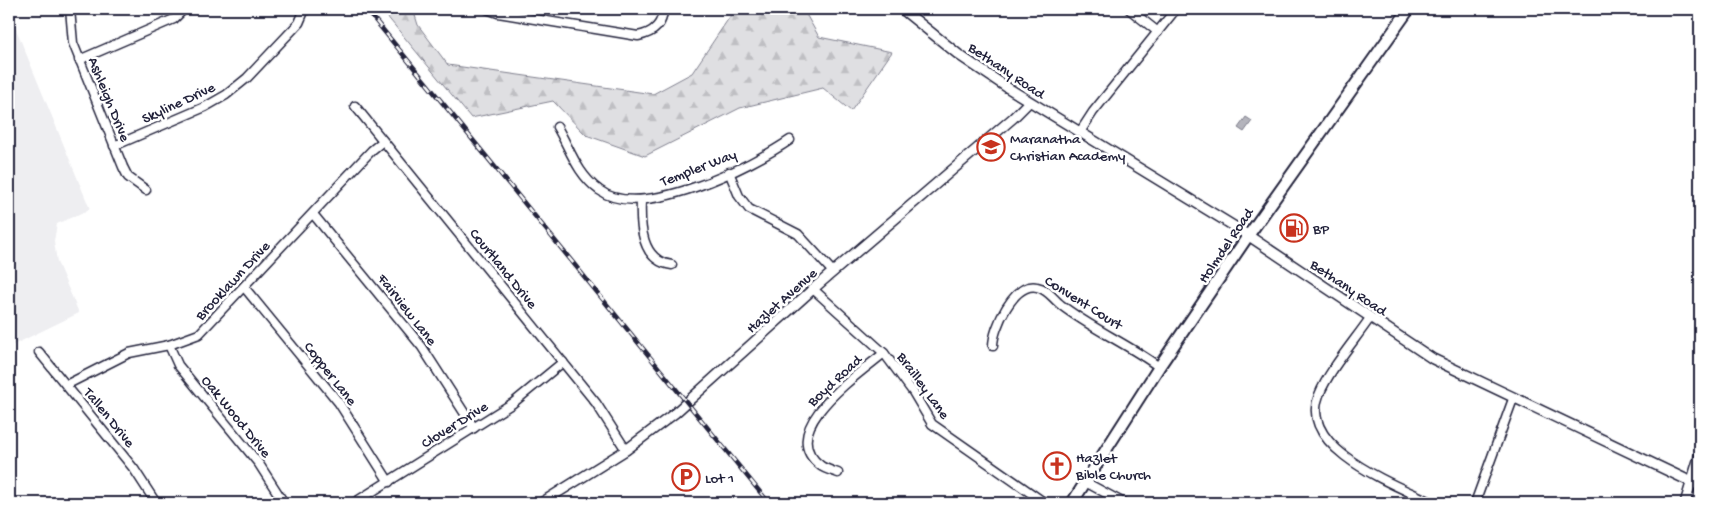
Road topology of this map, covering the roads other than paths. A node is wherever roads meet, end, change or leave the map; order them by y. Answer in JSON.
{"nodes":[{"id":1,"x":70,"y":9,"type":"edge"},
{"id":2,"x":184,"y":9,"type":"edge"},
{"id":3,"x":306,"y":9,"type":"edge"},
{"id":4,"x":486,"y":9,"type":"edge"},
{"id":5,"x":664,"y":9,"type":"edge"},
{"id":6,"x":902,"y":9,"type":"edge"},
{"id":7,"x":1129,"y":9,"type":"edge"},
{"id":8,"x":1176,"y":9,"type":"edge"},
{"id":9,"x":1409,"y":9,"type":"edge"},
{"id":10,"x":1158,"y":32,"type":"junction"},
{"id":11,"x":79,"y":60,"type":"junction"},
{"id":12,"x":1028,"y":102,"type":"junction"},
{"id":13,"x":355,"y":106,"type":"dead end"},
{"id":14,"x":557,"y":127,"type":"dead end"},
{"id":15,"x":1080,"y":132,"type":"junction"},
{"id":16,"x":790,"y":140,"type":"dead end"},
{"id":17,"x":383,"y":141,"type":"junction"},
{"id":18,"x":114,"y":146,"type":"junction"},
{"id":19,"x":729,"y":172,"type":"junction"},
{"id":20,"x":146,"y":190,"type":"dead end"},
{"id":21,"x":641,"y":201,"type":"junction"},
{"id":22,"x":313,"y":214,"type":"junction"},
{"id":23,"x":1248,"y":236,"type":"junction"},
{"id":24,"x":672,"y":265,"type":"dead end"},
{"id":25,"x":833,"y":272,"type":"junction"},
{"id":26,"x":244,"y":287,"type":"junction"},
{"id":27,"x":814,"y":289,"type":"junction"},
{"id":28,"x":1370,"y":318,"type":"junction"},
{"id":29,"x":169,"y":346,"type":"junction"},
{"id":30,"x":993,"y":346,"type":"dead end"},
{"id":31,"x":39,"y":352,"type":"dead end"},
{"id":32,"x":884,"y":353,"type":"junction"},
{"id":33,"x":563,"y":362,"type":"junction"},
{"id":34,"x":1159,"y":367,"type":"junction"},
{"id":35,"x":66,"y":385,"type":"junction"},
{"id":36,"x":1513,"y":399,"type":"junction"},
{"id":37,"x":474,"y":428,"type":"junction"},
{"id":38,"x":626,"y":450,"type":"junction"},
{"id":39,"x":1700,"y":454,"type":"edge"},
{"id":40,"x":838,"y":474,"type":"dead end"},
{"id":41,"x":389,"y":482,"type":"junction"},
{"id":42,"x":1087,"y":483,"type":"junction"},
{"id":43,"x":1696,"y":484,"type":"edge"},
{"id":44,"x":156,"y":503,"type":"edge"},
{"id":45,"x":284,"y":503,"type":"edge"},
{"id":46,"x":354,"y":503,"type":"edge"},
{"id":47,"x":541,"y":503,"type":"edge"},
{"id":48,"x":1045,"y":503,"type":"edge"},
{"id":49,"x":1072,"y":503,"type":"edge"},
{"id":50,"x":1124,"y":503,"type":"edge"},
{"id":51,"x":1432,"y":503,"type":"edge"},
{"id":52,"x":1475,"y":503,"type":"edge"},
{"id":53,"x":1685,"y":503,"type":"edge"}],
"edges":[{"from":1,"to":11,"type":"street","name":"Ashleigh Drive"},
{"from":2,"to":11,"type":"street"},
{"from":3,"to":18,"type":"street","name":"Skyline Drive"},
{"from":4,"to":5,"type":"street"},
{"from":6,"to":12,"type":"street","name":"Bethany Road"},
{"from":7,"to":10,"type":"street"},
{"from":8,"to":10,"type":"street"},
{"from":9,"to":23,"type":"main road","name":"Holmdel Road"},
{"from":10,"to":15,"type":"street"},
{"from":11,"to":18,"type":"street","name":"Ashleigh Drive"},
{"from":12,"to":15,"type":"street","name":"Bethany Road"},
{"from":12,"to":25,"type":"street","name":"Hazlet Avenue"},
{"from":13,"to":17,"type":"street","name":"Courtland Drive"},
{"from":14,"to":21,"type":"street","name":"Templer Way"},
{"from":15,"to":23,"type":"street","name":"Bethany Road"},
{"from":16,"to":19,"type":"street","name":"Templer Way"},
{"from":17,"to":22,"type":"street","name":"Brooklawn Drive"},
{"from":17,"to":33,"type":"street","name":"Courtland Drive"},
{"from":18,"to":20,"type":"street","name":"Ashleigh Drive"},
{"from":19,"to":21,"type":"street","name":"Templer Way"},
{"from":19,"to":25,"type":"street"},
{"from":21,"to":24,"type":"street"},
{"from":22,"to":26,"type":"street","name":"Brooklawn Drive"},
{"from":22,"to":37,"type":"street","name":"Fairview Lane"},
{"from":23,"to":28,"type":"street","name":"Bethany Road"},
{"from":23,"to":34,"type":"main road","name":"Holmdel Road"},
{"from":25,"to":27,"type":"street","name":"Hazlet Avenue"},
{"from":26,"to":29,"type":"street","name":"Brooklawn Drive"},
{"from":26,"to":41,"type":"street","name":"Copper Lane"},
{"from":27,"to":32,"type":"street","name":"Brailley Lane"},
{"from":27,"to":38,"type":"street","name":"Hazlet Avenue"},
{"from":28,"to":36,"type":"street","name":"Bethany Road"},
{"from":28,"to":51,"type":"street"},
{"from":29,"to":35,"type":"street","name":"Brooklawn Drive"},
{"from":29,"to":45,"type":"street","name":"Oak Wood Drive"},
{"from":30,"to":34,"type":"street","name":"Convent Court"},
{"from":31,"to":35,"type":"street","name":"Tallen Drive"},
{"from":32,"to":40,"type":"street","name":"Boyd Road"},
{"from":32,"to":48,"type":"street","name":"Brailley Lane"},
{"from":33,"to":37,"type":"street","name":"Clover Drive"},
{"from":33,"to":38,"type":"street","name":"Courtland Drive"},
{"from":34,"to":42,"type":"main road","name":"Holmdel Road"},
{"from":35,"to":44,"type":"street","name":"Tallen Drive"},
{"from":36,"to":43,"type":"street","name":"Bethany Road"},
{"from":36,"to":52,"type":"street"},
{"from":37,"to":41,"type":"street","name":"Clover Drive"},
{"from":38,"to":47,"type":"street","name":"Hazlet Avenue"},
{"from":39,"to":43,"type":"street"},
{"from":41,"to":46,"type":"street","name":"Clover Drive"},
{"from":42,"to":49,"type":"main road","name":"Holmdel Road"},
{"from":42,"to":50,"type":"street"},
{"from":43,"to":53,"type":"street"}]}
